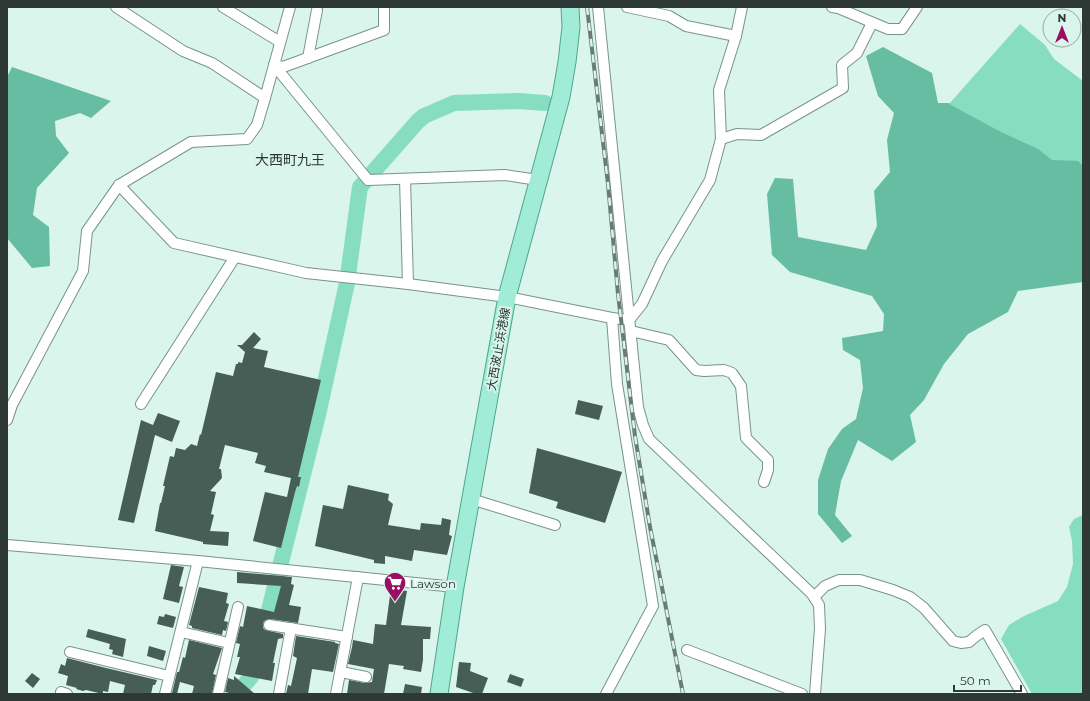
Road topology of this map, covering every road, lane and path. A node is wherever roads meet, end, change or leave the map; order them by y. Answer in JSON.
{"nodes":[{"id":1,"x":116,"y":7,"type":"edge"},
{"id":2,"x":223,"y":7,"type":"edge"},
{"id":3,"x":290,"y":7,"type":"edge"},
{"id":4,"x":384,"y":7,"type":"edge"},
{"id":5,"x":570,"y":7,"type":"edge"},
{"id":6,"x":598,"y":7,"type":"edge"},
{"id":7,"x":627,"y":7,"type":"edge"},
{"id":8,"x":742,"y":7,"type":"edge"},
{"id":9,"x":832,"y":7,"type":"edge"},
{"id":10,"x":917,"y":7,"type":"edge"},
{"id":11,"x":317,"y":10,"type":"dead end"},
{"id":12,"x":872,"y":23,"type":"junction"},
{"id":13,"x":736,"y":36,"type":"junction"},
{"id":14,"x":280,"y":42,"type":"junction"},
{"id":15,"x":308,"y":58,"type":"junction"},
{"id":16,"x":274,"y":65,"type":"junction"},
{"id":17,"x":265,"y":98,"type":"junction"},
{"id":18,"x":721,"y":139,"type":"junction"},
{"id":19,"x":405,"y":179,"type":"junction"},
{"id":20,"x":538,"y":180,"type":"junction"},
{"id":21,"x":119,"y":185,"type":"junction"},
{"id":22,"x":235,"y":257,"type":"junction"},
{"id":23,"x":408,"y":284,"type":"junction"},
{"id":24,"x":507,"y":297,"type":"junction"},
{"id":25,"x":612,"y":318,"type":"junction"},
{"id":26,"x":629,"y":320,"type":"junction"},
{"id":27,"x":630,"y":331,"type":"junction"},
{"id":28,"x":141,"y":404,"type":"dead end"},
{"id":29,"x":7,"y":420,"type":"edge"},
{"id":30,"x":764,"y":482,"type":"dead end"},
{"id":31,"x":470,"y":499,"type":"junction"},
{"id":32,"x":555,"y":525,"type":"dead end"},
{"id":33,"x":7,"y":545,"type":"edge"},
{"id":34,"x":198,"y":561,"type":"junction"},
{"id":35,"x":358,"y":577,"type":"junction"},
{"id":36,"x":455,"y":586,"type":"junction"},
{"id":37,"x":814,"y":597,"type":"junction"},
{"id":38,"x":238,"y":607,"type":"dead end"},
{"id":39,"x":269,"y":625,"type":"dead end"},
{"id":40,"x":291,"y":628,"type":"junction"},
{"id":41,"x":181,"y":632,"type":"junction"},
{"id":42,"x":347,"y":637,"type":"junction"},
{"id":43,"x":229,"y":643,"type":"junction"},
{"id":44,"x":687,"y":650,"type":"dead end"},
{"id":45,"x":70,"y":652,"type":"dead end"},
{"id":46,"x":341,"y":672,"type":"junction"},
{"id":47,"x":170,"y":676,"type":"junction"},
{"id":48,"x":366,"y":677,"type":"dead end"},
{"id":49,"x":165,"y":694,"type":"edge"},
{"id":50,"x":218,"y":694,"type":"edge"},
{"id":51,"x":279,"y":694,"type":"edge"},
{"id":52,"x":336,"y":694,"type":"edge"},
{"id":53,"x":439,"y":694,"type":"edge"},
{"id":54,"x":606,"y":694,"type":"edge"},
{"id":55,"x":802,"y":694,"type":"edge"},
{"id":56,"x":815,"y":694,"type":"edge"},
{"id":57,"x":1022,"y":694,"type":"edge"}],
"edges":[{"from":1,"to":17,"type":"street"},
{"from":2,"to":14,"type":"street"},
{"from":3,"to":14,"type":"street"},
{"from":4,"to":15,"type":"street"},
{"from":5,"to":20,"type":"main road","name":"大西波止浜港線"},
{"from":6,"to":26,"type":"street"},
{"from":7,"to":13,"type":"street"},
{"from":8,"to":13,"type":"street"},
{"from":9,"to":12,"type":"street"},
{"from":10,"to":12,"type":"street"},
{"from":11,"to":15,"type":"street"},
{"from":12,"to":18,"type":"street"},
{"from":13,"to":18,"type":"street"},
{"from":14,"to":16,"type":"street"},
{"from":15,"to":16,"type":"street"},
{"from":16,"to":17,"type":"street"},
{"from":16,"to":19,"type":"street"},
{"from":17,"to":21,"type":"street"},
{"from":18,"to":26,"type":"street"},
{"from":19,"to":20,"type":"street"},
{"from":19,"to":23,"type":"street"},
{"from":20,"to":24,"type":"main road","name":"大西波止浜港線"},
{"from":21,"to":22,"type":"street"},
{"from":21,"to":29,"type":"street"},
{"from":22,"to":23,"type":"street"},
{"from":22,"to":28,"type":"street"},
{"from":23,"to":24,"type":"street"},
{"from":24,"to":25,"type":"street"},
{"from":24,"to":31,"type":"main road","name":"大西波止浜港線"},
{"from":25,"to":26,"type":"street"},
{"from":25,"to":54,"type":"street"},
{"from":26,"to":27,"type":"street"},
{"from":27,"to":30,"type":"street"},
{"from":27,"to":37,"type":"street"},
{"from":31,"to":32,"type":"street"},
{"from":31,"to":36,"type":"main road","name":"大西波止浜港線"},
{"from":33,"to":34,"type":"street"},
{"from":34,"to":35,"type":"street"},
{"from":34,"to":41,"type":"street"},
{"from":35,"to":36,"type":"street"},
{"from":35,"to":42,"type":"street"},
{"from":36,"to":53,"type":"main road","name":"大西波止浜港線"},
{"from":37,"to":56,"type":"street"},
{"from":37,"to":57,"type":"street"},
{"from":38,"to":43,"type":"street"},
{"from":39,"to":40,"type":"street"},
{"from":40,"to":42,"type":"street"},
{"from":40,"to":51,"type":"street"},
{"from":41,"to":43,"type":"street"},
{"from":41,"to":47,"type":"street"},
{"from":42,"to":46,"type":"street"},
{"from":43,"to":50,"type":"street"},
{"from":44,"to":55,"type":"street"},
{"from":45,"to":47,"type":"street"},
{"from":46,"to":48,"type":"street"},
{"from":46,"to":52,"type":"street"},
{"from":47,"to":49,"type":"street"}]}
